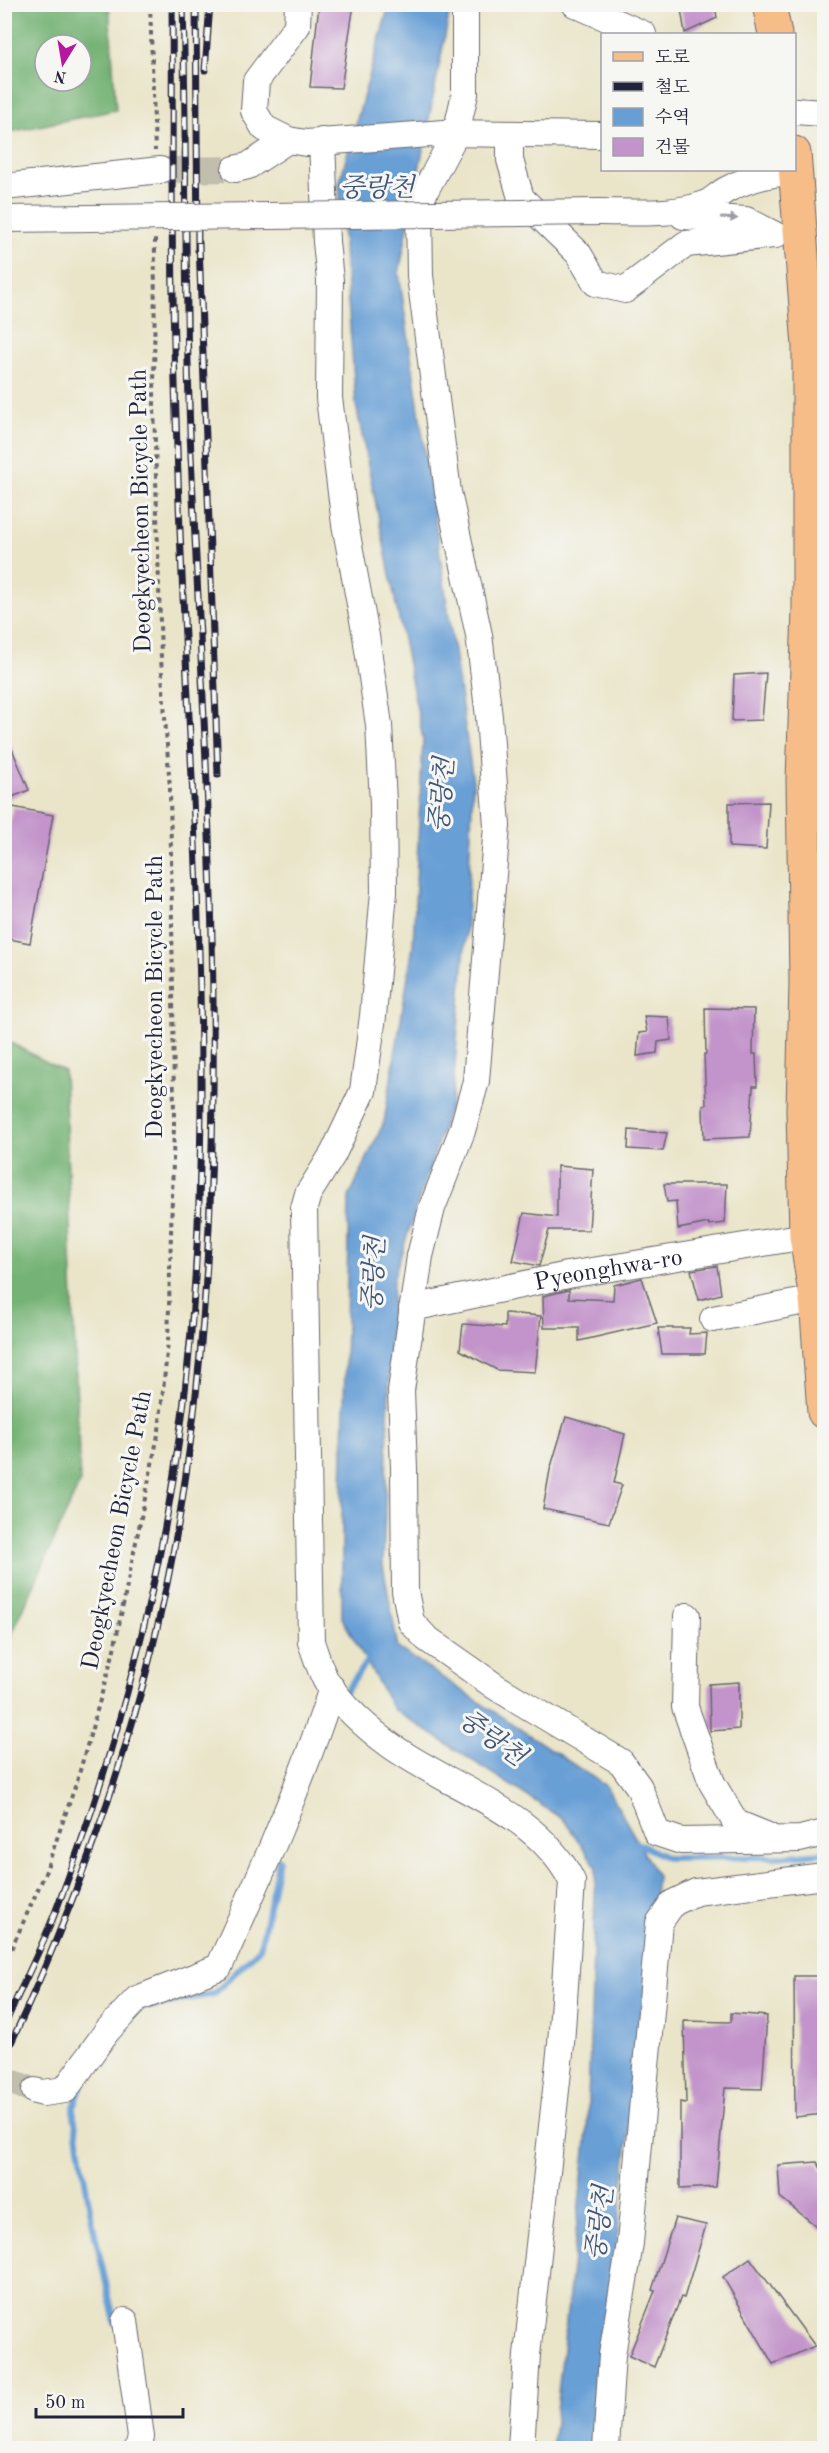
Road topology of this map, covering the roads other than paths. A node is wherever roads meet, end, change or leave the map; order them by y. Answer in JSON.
{"nodes":[{"id":1,"x":298,"y":4,"type":"edge"},
{"id":2,"x":465,"y":4,"type":"edge"},
{"id":3,"x":575,"y":4,"type":"edge"},
{"id":4,"x":641,"y":33,"type":"edge"},
{"id":5,"x":796,"y":111,"type":"edge"},
{"id":6,"x":825,"y":113,"type":"edge"},
{"id":7,"x":450,"y":133,"type":"junction"},
{"id":8,"x":510,"y":134,"type":"junction"},
{"id":9,"x":601,"y":135,"type":"edge"},
{"id":10,"x":288,"y":140,"type":"junction"},
{"id":11,"x":327,"y":141,"type":"junction"},
{"id":12,"x":235,"y":169,"type":"tunnel mouth"},
{"id":13,"x":158,"y":170,"type":"tunnel mouth"},
{"id":14,"x":771,"y":171,"type":"edge"},
{"id":15,"x":781,"y":171,"type":"edge"},
{"id":16,"x":4,"y":186,"type":"edge"},
{"id":17,"x":650,"y":212,"type":"junction"},
{"id":18,"x":4,"y":219,"type":"edge"},
{"id":19,"x":788,"y":241,"type":"junction"},
{"id":20,"x":817,"y":350,"type":"edge"},
{"id":21,"x":814,"y":780,"type":"edge"},
{"id":22,"x":806,"y":1236,"type":"junction"},
{"id":23,"x":816,"y":1299,"type":"junction"},
{"id":24,"x":412,"y":1308,"type":"junction"},
{"id":25,"x":713,"y":1319,"type":"dead end"},
{"id":26,"x":825,"y":1412,"type":"edge"},
{"id":27,"x":687,"y":1616,"type":"dead end"},
{"id":28,"x":340,"y":1698,"type":"junction"},
{"id":29,"x":825,"y":1833,"type":"edge"},
{"id":30,"x":777,"y":1839,"type":"junction"},
{"id":31,"x":825,"y":1876,"type":"edge"},
{"id":32,"x":35,"y":2091,"type":"tunnel mouth"},
{"id":33,"x":125,"y":2321,"type":"dead end"},
{"id":34,"x":138,"y":2448,"type":"edge"},
{"id":35,"x":521,"y":2448,"type":"edge"},
{"id":36,"x":606,"y":2448,"type":"edge"}],
"edges":[{"from":1,"to":10,"type":"street"},
{"from":2,"to":7,"type":"street"},
{"from":3,"to":4,"type":"street"},
{"from":5,"to":6,"type":"street"},
{"from":7,"to":8,"type":"street"},
{"from":7,"to":11,"type":"street"},
{"from":7,"to":24,"type":"street"},
{"from":8,"to":9,"type":"street"},
{"from":8,"to":19,"type":"street"},
{"from":10,"to":11,"type":"street"},
{"from":10,"to":12,"type":"street"},
{"from":11,"to":28,"type":"street"},
{"from":13,"to":16,"type":"street"},
{"from":14,"to":17,"type":"street"},
{"from":15,"to":19,"type":"main road"},
{"from":17,"to":18,"type":"street","bridge":true},
{"from":17,"to":19,"type":"street","one_way":true},
{"from":19,"to":20,"type":"main road"},
{"from":20,"to":21,"type":"main road"},
{"from":21,"to":22,"type":"main road"},
{"from":22,"to":23,"type":"main road"},
{"from":22,"to":24,"type":"street","name":"Pyeonghwa-ro"},
{"from":23,"to":25,"type":"street"},
{"from":23,"to":26,"type":"main road"},
{"from":24,"to":30,"type":"street"},
{"from":27,"to":30,"type":"street"},
{"from":28,"to":32,"type":"street"},
{"from":28,"to":35,"type":"street"},
{"from":29,"to":30,"type":"street"},
{"from":31,"to":36,"type":"street"},
{"from":33,"to":34,"type":"street"}]}
